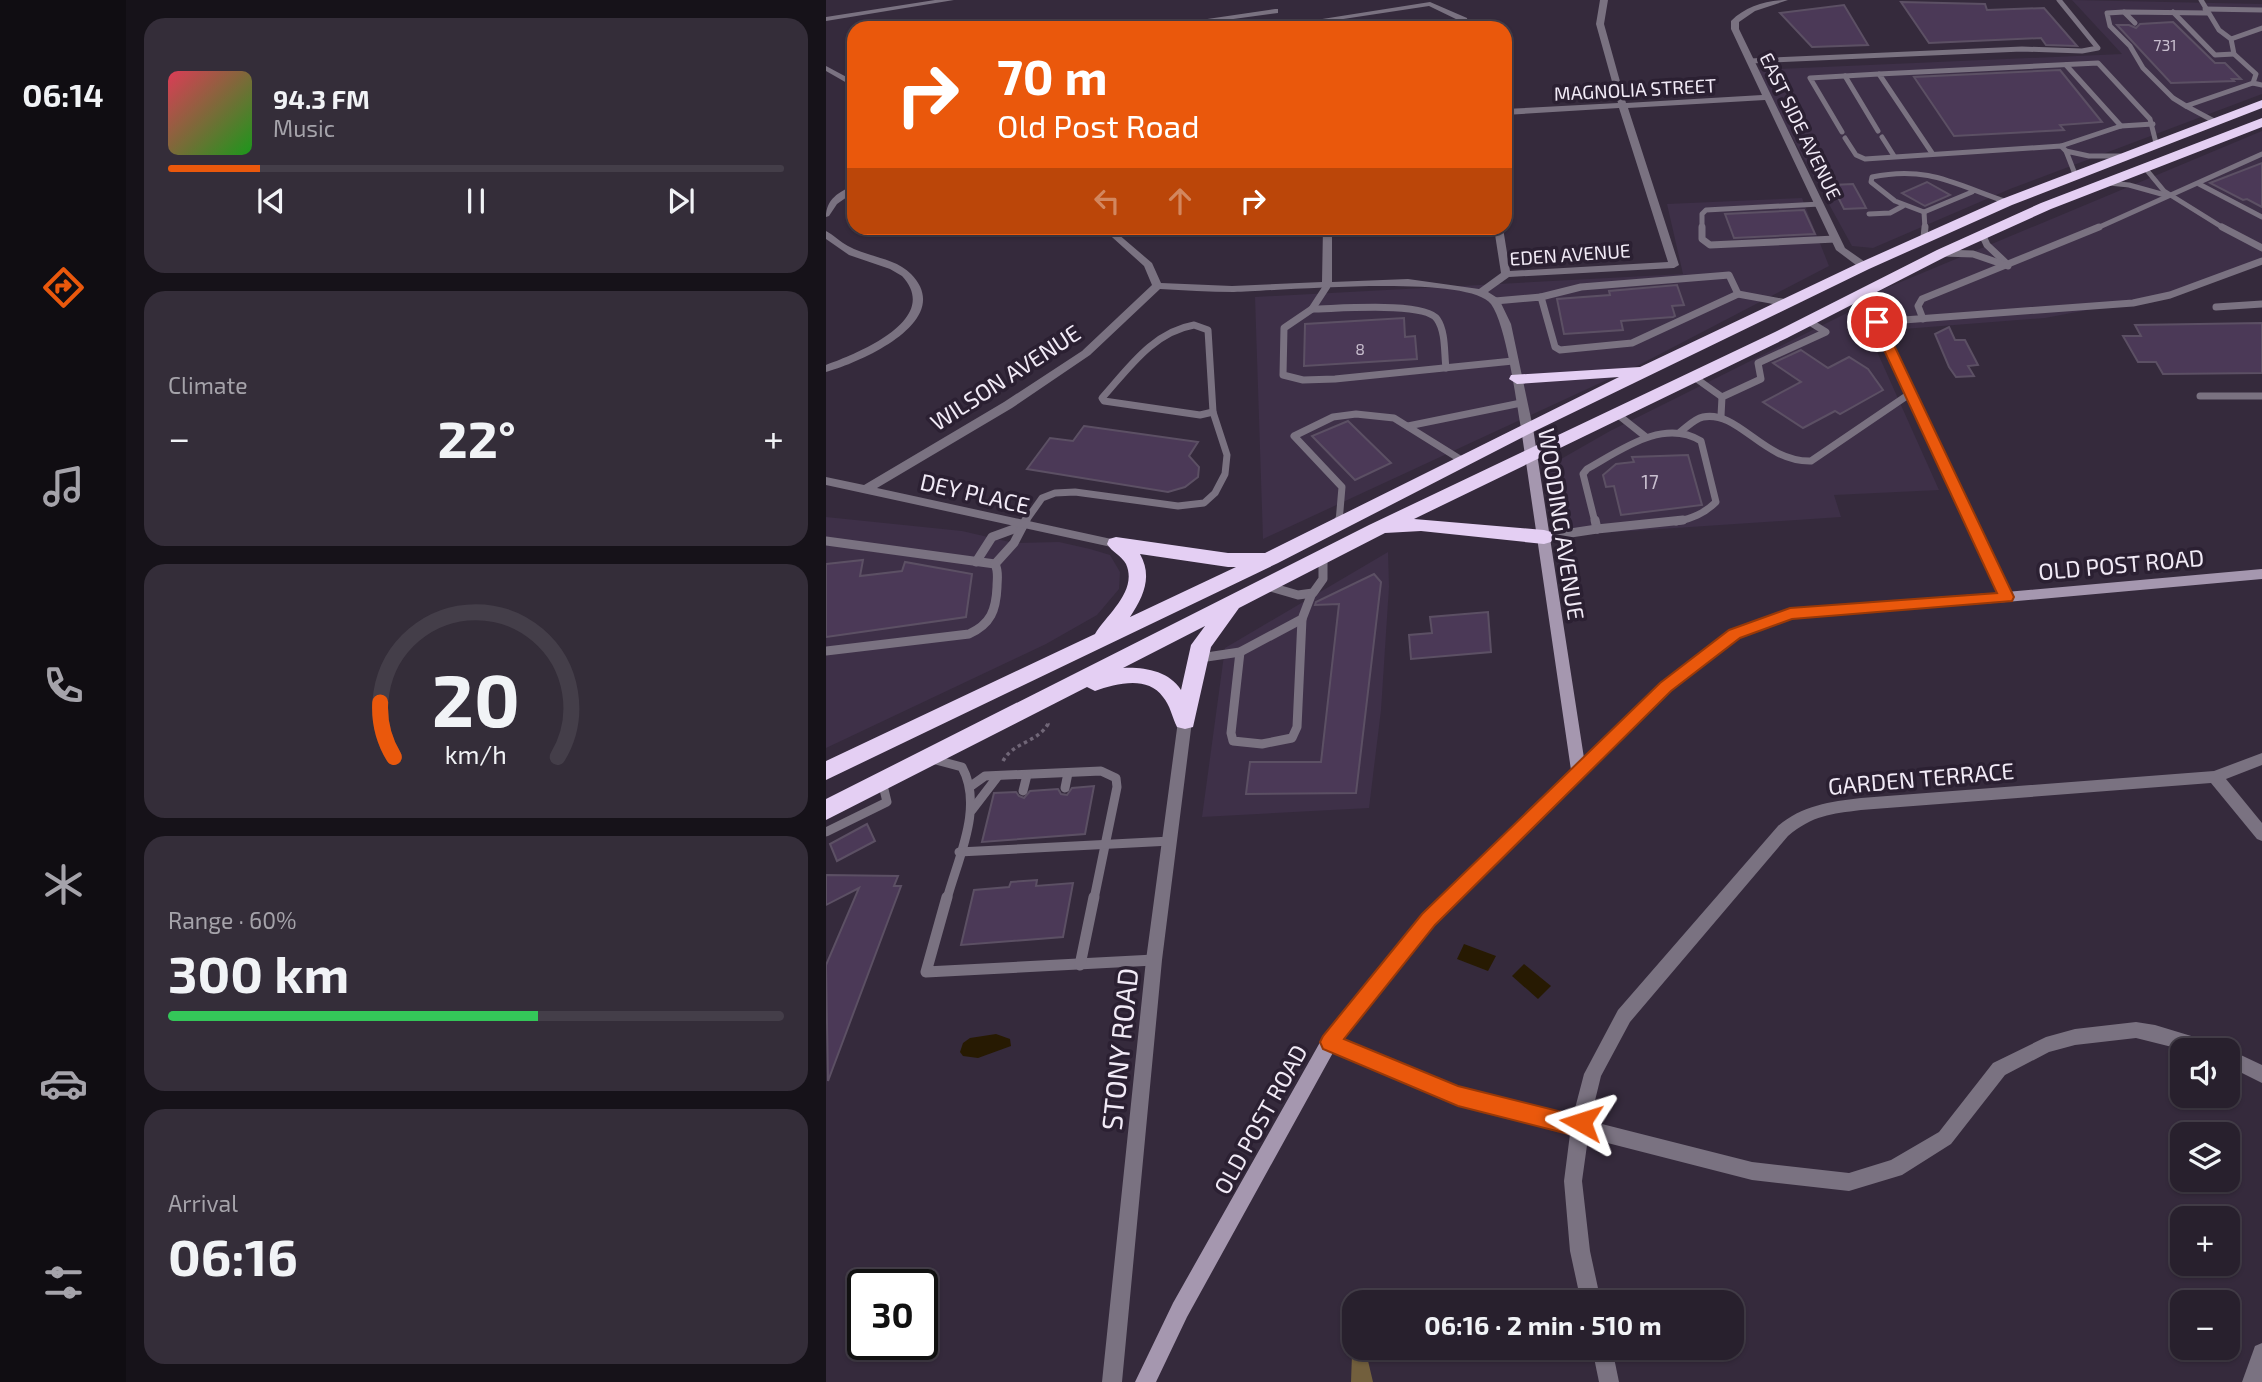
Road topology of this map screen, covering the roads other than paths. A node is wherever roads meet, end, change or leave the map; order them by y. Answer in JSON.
{"nodes":[{"id":1,"x":950,"y":0,"type":"edge"},
{"id":2,"x":1269,"y":0,"type":"edge"},
{"id":3,"x":1604,"y":0,"type":"edge"},
{"id":4,"x":1784,"y":0,"type":"edge"},
{"id":5,"x":2059,"y":0,"type":"edge"},
{"id":6,"x":2201,"y":0,"type":"edge"},
{"id":7,"x":1431,"y":2,"type":"edge"},
{"id":8,"x":2262,"y":10,"type":"edge"},
{"id":9,"x":1275,"y":11,"type":"junction"},
{"id":10,"x":2206,"y":11,"type":"junction"},
{"id":11,"x":2124,"y":12,"type":"junction"},
{"id":12,"x":2173,"y":12,"type":"junction"},
{"id":13,"x":826,"y":19,"type":"edge"},
{"id":14,"x":1201,"y":21,"type":"edge"},
{"id":15,"x":1280,"y":21,"type":"edge"},
{"id":16,"x":1318,"y":21,"type":"edge"},
{"id":17,"x":1464,"y":21,"type":"edge"},
{"id":18,"x":2135,"y":23,"type":"dead end"},
{"id":19,"x":2262,"y":28,"type":"edge"},
{"id":20,"x":2231,"y":39,"type":"junction"},
{"id":21,"x":2234,"y":54,"type":"junction"},
{"id":22,"x":1750,"y":61,"type":"junction"},
{"id":23,"x":2066,"y":65,"type":"junction"},
{"id":24,"x":826,"y":68,"type":"edge"},
{"id":25,"x":1879,"y":74,"type":"junction"},
{"id":26,"x":1845,"y":76,"type":"junction"},
{"id":27,"x":847,"y":81,"type":"edge"},
{"id":28,"x":2253,"y":83,"type":"junction"},
{"id":29,"x":2262,"y":85,"type":"edge"},
{"id":30,"x":2262,"y":94,"type":"edge"},
{"id":31,"x":1767,"y":97,"type":"junction"},
{"id":32,"x":2262,"y":104,"type":"edge"},
{"id":33,"x":1623,"y":106,"type":"junction"},
{"id":34,"x":2186,"y":106,"type":"junction"},
{"id":35,"x":1512,"y":112,"type":"edge"},
{"id":36,"x":2214,"y":121,"type":"junction"},
{"id":37,"x":2262,"y":122,"type":"edge"},
{"id":38,"x":2153,"y":124,"type":"junction"},
{"id":39,"x":2120,"y":126,"type":"junction"},
{"id":40,"x":2157,"y":144,"type":"junction"},
{"id":41,"x":2063,"y":148,"type":"junction"},
{"id":42,"x":1932,"y":153,"type":"junction"},
{"id":43,"x":2262,"y":154,"type":"edge"},
{"id":44,"x":1894,"y":156,"type":"junction"},
{"id":45,"x":2120,"y":156,"type":"junction"},
{"id":46,"x":2145,"y":168,"type":"junction"},
{"id":47,"x":2075,"y":174,"type":"junction"},
{"id":48,"x":2109,"y":183,"type":"junction"},
{"id":49,"x":2199,"y":184,"type":"junction"},
{"id":50,"x":1972,"y":192,"type":"junction"},
{"id":51,"x":847,"y":193,"type":"edge"},
{"id":52,"x":2169,"y":197,"type":"junction"},
{"id":53,"x":2007,"y":202,"type":"junction"},
{"id":54,"x":1819,"y":204,"type":"junction"},
{"id":55,"x":1903,"y":206,"type":"junction"},
{"id":56,"x":1924,"y":212,"type":"junction"},
{"id":57,"x":826,"y":214,"type":"edge"},
{"id":58,"x":1869,"y":214,"type":"dead end"},
{"id":59,"x":2262,"y":217,"type":"edge"},
{"id":60,"x":826,"y":234,"type":"edge"},
{"id":61,"x":1982,"y":234,"type":"junction"},
{"id":62,"x":1114,"y":235,"type":"edge"},
{"id":63,"x":1327,"y":235,"type":"edge"},
{"id":64,"x":1499,"y":235,"type":"edge"},
{"id":65,"x":1924,"y":238,"type":"junction"},
{"id":66,"x":1835,"y":239,"type":"junction"},
{"id":67,"x":2262,"y":248,"type":"edge"},
{"id":68,"x":1941,"y":253,"type":"junction"},
{"id":69,"x":2262,"y":261,"type":"edge"},
{"id":70,"x":1864,"y":265,"type":"junction"},
{"id":71,"x":2008,"y":266,"type":"junction"},
{"id":72,"x":1506,"y":274,"type":"junction"},
{"id":73,"x":1157,"y":286,"type":"junction"},
{"id":74,"x":1327,"y":286,"type":"junction"},
{"id":75,"x":1481,"y":292,"type":"junction"},
{"id":76,"x":1863,"y":293,"type":"junction"},
{"id":77,"x":1738,"y":295,"type":"junction"},
{"id":78,"x":1541,"y":298,"type":"junction"},
{"id":79,"x":1495,"y":301,"type":"junction"},
{"id":80,"x":1787,"y":303,"type":"junction"},
{"id":81,"x":2262,"y":304,"type":"edge"},
{"id":82,"x":2217,"y":307,"type":"dead end"},
{"id":83,"x":1312,"y":309,"type":"junction"},
{"id":84,"x":1923,"y":319,"type":"junction"},
{"id":85,"x":1808,"y":321,"type":"junction"},
{"id":86,"x":1877,"y":322,"type":"junction"},
{"id":87,"x":1513,"y":361,"type":"junction"},
{"id":88,"x":1446,"y":368,"type":"junction"},
{"id":89,"x":826,"y":369,"type":"edge"},
{"id":90,"x":1649,"y":370,"type":"junction"},
{"id":91,"x":1694,"y":377,"type":"junction"},
{"id":92,"x":1517,"y":379,"type":"junction"},
{"id":93,"x":1911,"y":393,"type":"junction"},
{"id":94,"x":2262,"y":396,"type":"edge"},
{"id":95,"x":1722,"y":397,"type":"junction"},
{"id":96,"x":2200,"y":397,"type":"dead end"},
{"id":97,"x":1521,"y":403,"type":"junction"},
{"id":98,"x":1213,"y":412,"type":"junction"},
{"id":99,"x":1617,"y":414,"type":"junction"},
{"id":100,"x":1721,"y":416,"type":"junction"},
{"id":101,"x":1408,"y":426,"type":"junction"},
{"id":102,"x":1527,"y":428,"type":"junction"},
{"id":103,"x":1680,"y":432,"type":"junction"},
{"id":104,"x":1646,"y":437,"type":"junction"},
{"id":105,"x":1531,"y":453,"type":"junction"},
{"id":106,"x":1463,"y":461,"type":"junction"},
{"id":107,"x":826,"y":481,"type":"edge"},
{"id":108,"x":865,"y":489,"type":"junction"},
{"id":109,"x":1339,"y":524,"type":"junction"},
{"id":110,"x":1022,"y":526,"type":"junction"},
{"id":111,"x":1597,"y":529,"type":"junction"},
{"id":112,"x":1376,"y":530,"type":"junction"},
{"id":113,"x":1544,"y":537,"type":"junction"},
{"id":114,"x":826,"y":541,"type":"edge"},
{"id":115,"x":1116,"y":544,"type":"junction"},
{"id":116,"x":1323,"y":557,"type":"junction"},
{"id":117,"x":1271,"y":558,"type":"junction"},
{"id":118,"x":976,"y":562,"type":"junction"},
{"id":119,"x":995,"y":564,"type":"junction"},
{"id":120,"x":2262,"y":573,"type":"edge"},
{"id":121,"x":1267,"y":586,"type":"junction"},
{"id":122,"x":1312,"y":593,"type":"junction"},
{"id":123,"x":2007,"y":597,"type":"junction"},
{"id":124,"x":1237,"y":602,"type":"junction"},
{"id":125,"x":1302,"y":619,"type":"junction"},
{"id":126,"x":1100,"y":639,"type":"junction"},
{"id":127,"x":826,"y":651,"type":"edge"},
{"id":128,"x":1240,"y":652,"type":"junction"},
{"id":129,"x":1198,"y":658,"type":"junction"},
{"id":130,"x":1185,"y":721,"type":"junction"},
{"id":131,"x":996,"y":723,"type":"junction"},
{"id":132,"x":927,"y":758,"type":"junction"},
{"id":133,"x":2262,"y":759,"type":"edge"},
{"id":134,"x":826,"y":771,"type":"edge"},
{"id":135,"x":1579,"y":772,"type":"junction"},
{"id":136,"x":1068,"y":773,"type":"junction"},
{"id":137,"x":1027,"y":775,"type":"junction"},
{"id":138,"x":998,"y":776,"type":"junction"},
{"id":139,"x":2215,"y":777,"type":"junction"},
{"id":140,"x":882,"y":781,"type":"junction"},
{"id":141,"x":971,"y":786,"type":"junction"},
{"id":142,"x":1065,"y":788,"type":"dead end"},
{"id":143,"x":1023,"y":791,"type":"dead end"},
{"id":144,"x":826,"y":810,"type":"edge"},
{"id":145,"x":972,"y":810,"type":"junction"},
{"id":146,"x":826,"y":832,"type":"edge"},
{"id":147,"x":2262,"y":834,"type":"edge"},
{"id":148,"x":1055,"y":835,"type":"dead end"},
{"id":149,"x":1171,"y":841,"type":"junction"},
{"id":150,"x":1105,"y":844,"type":"junction"},
{"id":151,"x":1052,"y":847,"type":"junction"},
{"id":152,"x":960,"y":852,"type":"junction"},
{"id":153,"x":1154,"y":960,"type":"junction"},
{"id":154,"x":1080,"y":965,"type":"junction"},
{"id":155,"x":2171,"y":1038,"type":"edge"},
{"id":156,"x":1329,"y":1042,"type":"junction"},
{"id":157,"x":2240,"y":1063,"type":"edge"},
{"id":158,"x":2262,"y":1074,"type":"edge"},
{"id":159,"x":1580,"y":1127,"type":"junction"},
{"id":160,"x":1588,"y":1290,"type":"edge"},
{"id":161,"x":2262,"y":1353,"type":"edge"},
{"id":162,"x":1604,"y":1360,"type":"edge"},
{"id":163,"x":1112,"y":1382,"type":"edge"},
{"id":164,"x":1145,"y":1382,"type":"edge"},
{"id":165,"x":1609,"y":1382,"type":"edge"},
{"id":166,"x":2252,"y":1382,"type":"edge"}],
"edges":[{"from":1,"to":13,"type":"street"},
{"from":2,"to":9,"type":"street"},
{"from":3,"to":33,"type":"street","name":"EDEN AVENUE"},
{"from":4,"to":22,"type":"street","name":"EAST SIDE AVENUE"},
{"from":5,"to":22,"type":"lane"},
{"from":6,"to":10,"type":"lane"},
{"from":7,"to":16,"type":"street"},
{"from":7,"to":17,"type":"street"},
{"from":8,"to":10,"type":"lane"},
{"from":9,"to":14,"type":"street"},
{"from":9,"to":15,"type":"street"},
{"from":10,"to":12,"type":"lane"},
{"from":10,"to":20,"type":"lane"},
{"from":11,"to":12,"type":"lane"},
{"from":11,"to":18,"type":"lane"},
{"from":11,"to":34,"type":"lane"},
{"from":12,"to":21,"type":"lane"},
{"from":19,"to":20,"type":"lane"},
{"from":20,"to":21,"type":"lane"},
{"from":21,"to":28,"type":"lane"},
{"from":22,"to":31,"type":"street","name":"EAST SIDE AVENUE"},
{"from":23,"to":25,"type":"lane"},
{"from":23,"to":38,"type":"lane"},
{"from":23,"to":39,"type":"lane"},
{"from":24,"to":27,"type":"street"},
{"from":25,"to":26,"type":"lane"},
{"from":25,"to":42,"type":"lane"},
{"from":26,"to":44,"type":"lane"},
{"from":26,"to":44,"type":"lane"},
{"from":28,"to":29,"type":"lane"},
{"from":28,"to":30,"type":"lane"},
{"from":28,"to":34,"type":"lane"},
{"from":31,"to":33,"type":"street","name":"MAGNOLIA STREET"},
{"from":31,"to":54,"type":"street","name":"EAST SIDE AVENUE"},
{"from":32,"to":36,"type":"highway"},
{"from":33,"to":35,"type":"street","name":"MAGNOLIA STREET"},
{"from":33,"to":72,"type":"street","name":"EDEN AVENUE"},
{"from":34,"to":36,"type":"lane"},
{"from":36,"to":40,"type":"highway"},
{"from":37,"to":46,"type":"highway"},
{"from":38,"to":39,"type":"lane"},
{"from":38,"to":40,"type":"lane"},
{"from":39,"to":41,"type":"lane"},
{"from":40,"to":45,"type":"highway"},
{"from":41,"to":42,"type":"lane"},
{"from":41,"to":45,"type":"lane"},
{"from":41,"to":47,"type":"lane"},
{"from":42,"to":44,"type":"lane"},
{"from":43,"to":49,"type":"lane"},
{"from":45,"to":47,"type":"highway"},
{"from":46,"to":48,"type":"highway"},
{"from":46,"to":52,"type":"lane"},
{"from":47,"to":53,"type":"highway"},
{"from":48,"to":52,"type":"lane"},
{"from":48,"to":61,"type":"highway"},
{"from":49,"to":52,"type":"lane"},
{"from":49,"to":59,"type":"lane"},
{"from":50,"to":53,"type":"lane"},
{"from":50,"to":55,"type":"lane"},
{"from":50,"to":56,"type":"lane"},
{"from":51,"to":57,"type":"street"},
{"from":52,"to":67,"type":"lane"},
{"from":52,"to":71,"type":"lane"},
{"from":53,"to":65,"type":"highway"},
{"from":54,"to":66,"type":"street","name":"EAST SIDE AVENUE"},
{"from":54,"to":66,"type":"lane"},
{"from":55,"to":56,"type":"lane"},
{"from":55,"to":58,"type":"lane"},
{"from":56,"to":65,"type":"lane"},
{"from":60,"to":89,"type":"street"},
{"from":61,"to":68,"type":"highway"},
{"from":61,"to":71,"type":"lane"},
{"from":62,"to":73,"type":"street"},
{"from":63,"to":74,"type":"street"},
{"from":64,"to":72,"type":"street"},
{"from":65,"to":70,"type":"highway"},
{"from":66,"to":70,"type":"street","name":"EAST SIDE AVENUE"},
{"from":68,"to":71,"type":"lane"},
{"from":68,"to":76,"type":"highway"},
{"from":69,"to":84,"type":"lane"},
{"from":70,"to":80,"type":"highway"},
{"from":71,"to":84,"type":"lane"},
{"from":72,"to":75,"type":"street","name":"EDEN AVENUE"},
{"from":73,"to":74,"type":"street"},
{"from":73,"to":108,"type":"street","name":"WILSON AVENUE"},
{"from":74,"to":75,"type":"street"},
{"from":74,"to":83,"type":"lane"},
{"from":75,"to":79,"type":"street"},
{"from":76,"to":85,"type":"highway"},
{"from":76,"to":86,"type":"street"},
{"from":77,"to":78,"type":"lane"},
{"from":77,"to":78,"type":"lane"},
{"from":77,"to":80,"type":"lane"},
{"from":78,"to":79,"type":"lane"},
{"from":79,"to":87,"type":"street","name":"WOODING AVENUE"},
{"from":80,"to":90,"type":"highway"},
{"from":81,"to":82,"type":"lane"},
{"from":83,"to":88,"type":"lane"},
{"from":83,"to":88,"type":"lane"},
{"from":84,"to":86,"type":"lane"},
{"from":85,"to":91,"type":"highway"},
{"from":85,"to":95,"type":"lane"},
{"from":86,"to":93,"type":"street"},
{"from":87,"to":88,"type":"lane"},
{"from":87,"to":92,"type":"street","name":"WOODING AVENUE"},
{"from":90,"to":92,"type":"highway"},
{"from":90,"to":102,"type":"highway"},
{"from":91,"to":95,"type":"lane"},
{"from":91,"to":99,"type":"highway"},
{"from":92,"to":97,"type":"street","name":"WOODING AVENUE"},
{"from":93,"to":100,"type":"lane"},
{"from":93,"to":123,"type":"street"},
{"from":94,"to":96,"type":"lane"},
{"from":95,"to":100,"type":"lane"},
{"from":97,"to":101,"type":"lane"},
{"from":97,"to":102,"type":"street","name":"WOODING AVENUE"},
{"from":98,"to":98,"type":"lane"},
{"from":98,"to":110,"type":"lane"},
{"from":99,"to":104,"type":"lane"},
{"from":99,"to":105,"type":"highway"},
{"from":100,"to":103,"type":"lane"},
{"from":101,"to":106,"type":"lane"},
{"from":101,"to":109,"type":"lane"},
{"from":102,"to":105,"type":"street","name":"WOODING AVENUE"},
{"from":102,"to":106,"type":"highway"},
{"from":103,"to":104,"type":"lane"},
{"from":103,"to":111,"type":"lane"},
{"from":104,"to":111,"type":"lane"},
{"from":105,"to":112,"type":"highway"},
{"from":105,"to":113,"type":"street","name":"WOODING AVENUE"},
{"from":106,"to":109,"type":"highway"},
{"from":107,"to":108,"type":"street","name":"DEY PLACE"},
{"from":108,"to":110,"type":"street","name":"DEY PLACE"},
{"from":109,"to":117,"type":"highway"},
{"from":110,"to":115,"type":"street","name":"DEY PLACE"},
{"from":110,"to":118,"type":"lane"},
{"from":110,"to":119,"type":"lane"},
{"from":111,"to":113,"type":"lane"},
{"from":112,"to":113,"type":"highway"},
{"from":112,"to":116,"type":"highway"},
{"from":113,"to":135,"type":"street","name":"WOODING AVENUE"},
{"from":114,"to":118,"type":"lane"},
{"from":115,"to":117,"type":"highway"},
{"from":115,"to":126,"type":"highway"},
{"from":116,"to":121,"type":"highway"},
{"from":116,"to":122,"type":"lane"},
{"from":117,"to":126,"type":"highway"},
{"from":118,"to":119,"type":"lane"},
{"from":119,"to":127,"type":"lane"},
{"from":120,"to":123,"type":"street","name":"OLD POST ROAD"},
{"from":121,"to":122,"type":"lane"},
{"from":121,"to":124,"type":"highway"},
{"from":122,"to":125,"type":"lane"},
{"from":123,"to":135,"type":"street","name":"OLD POST ROAD"},
{"from":124,"to":129,"type":"highway"},
{"from":124,"to":131,"type":"highway"},
{"from":125,"to":128,"type":"lane"},
{"from":125,"to":128,"type":"lane"},
{"from":126,"to":134,"type":"highway"},
{"from":128,"to":129,"type":"lane"},
{"from":129,"to":130,"type":"highway"},
{"from":130,"to":131,"type":"highway"},
{"from":130,"to":149,"type":"street","name":"STONY ROAD"},
{"from":131,"to":132,"type":"highway"},
{"from":132,"to":140,"type":"highway"},
{"from":132,"to":141,"type":"lane"},
{"from":133,"to":139,"type":"street","name":"GARDEN TERRACE"},
{"from":135,"to":156,"type":"street","name":"OLD POST ROAD"},
{"from":136,"to":137,"type":"lane"},
{"from":136,"to":142,"type":"lane"},
{"from":136,"to":150,"type":"lane"},
{"from":137,"to":138,"type":"lane"},
{"from":137,"to":143,"type":"lane"},
{"from":138,"to":141,"type":"lane"},
{"from":138,"to":145,"type":"lane"},
{"from":139,"to":147,"type":"street"},
{"from":139,"to":159,"type":"street","name":"GARDEN TERRACE"},
{"from":140,"to":144,"type":"highway"},
{"from":140,"to":146,"type":"lane"},
{"from":141,"to":145,"type":"lane"},
{"from":145,"to":152,"type":"lane"},
{"from":148,"to":151,"type":"lane"},
{"from":149,"to":150,"type":"lane"},
{"from":149,"to":153,"type":"street","name":"STONY ROAD"},
{"from":150,"to":151,"type":"lane"},
{"from":150,"to":154,"type":"lane"},
{"from":151,"to":152,"type":"lane"},
{"from":152,"to":154,"type":"lane"},
{"from":153,"to":154,"type":"lane"},
{"from":153,"to":163,"type":"street","name":"STONY ROAD"},
{"from":155,"to":159,"type":"street"},
{"from":156,"to":159,"type":"street"},
{"from":156,"to":164,"type":"street","name":"OLD POST ROAD"},
{"from":157,"to":158,"type":"street"},
{"from":159,"to":160,"type":"street","name":"GARDEN TERRACE"},
{"from":161,"to":166,"type":"street"},
{"from":162,"to":165,"type":"street"}]}
